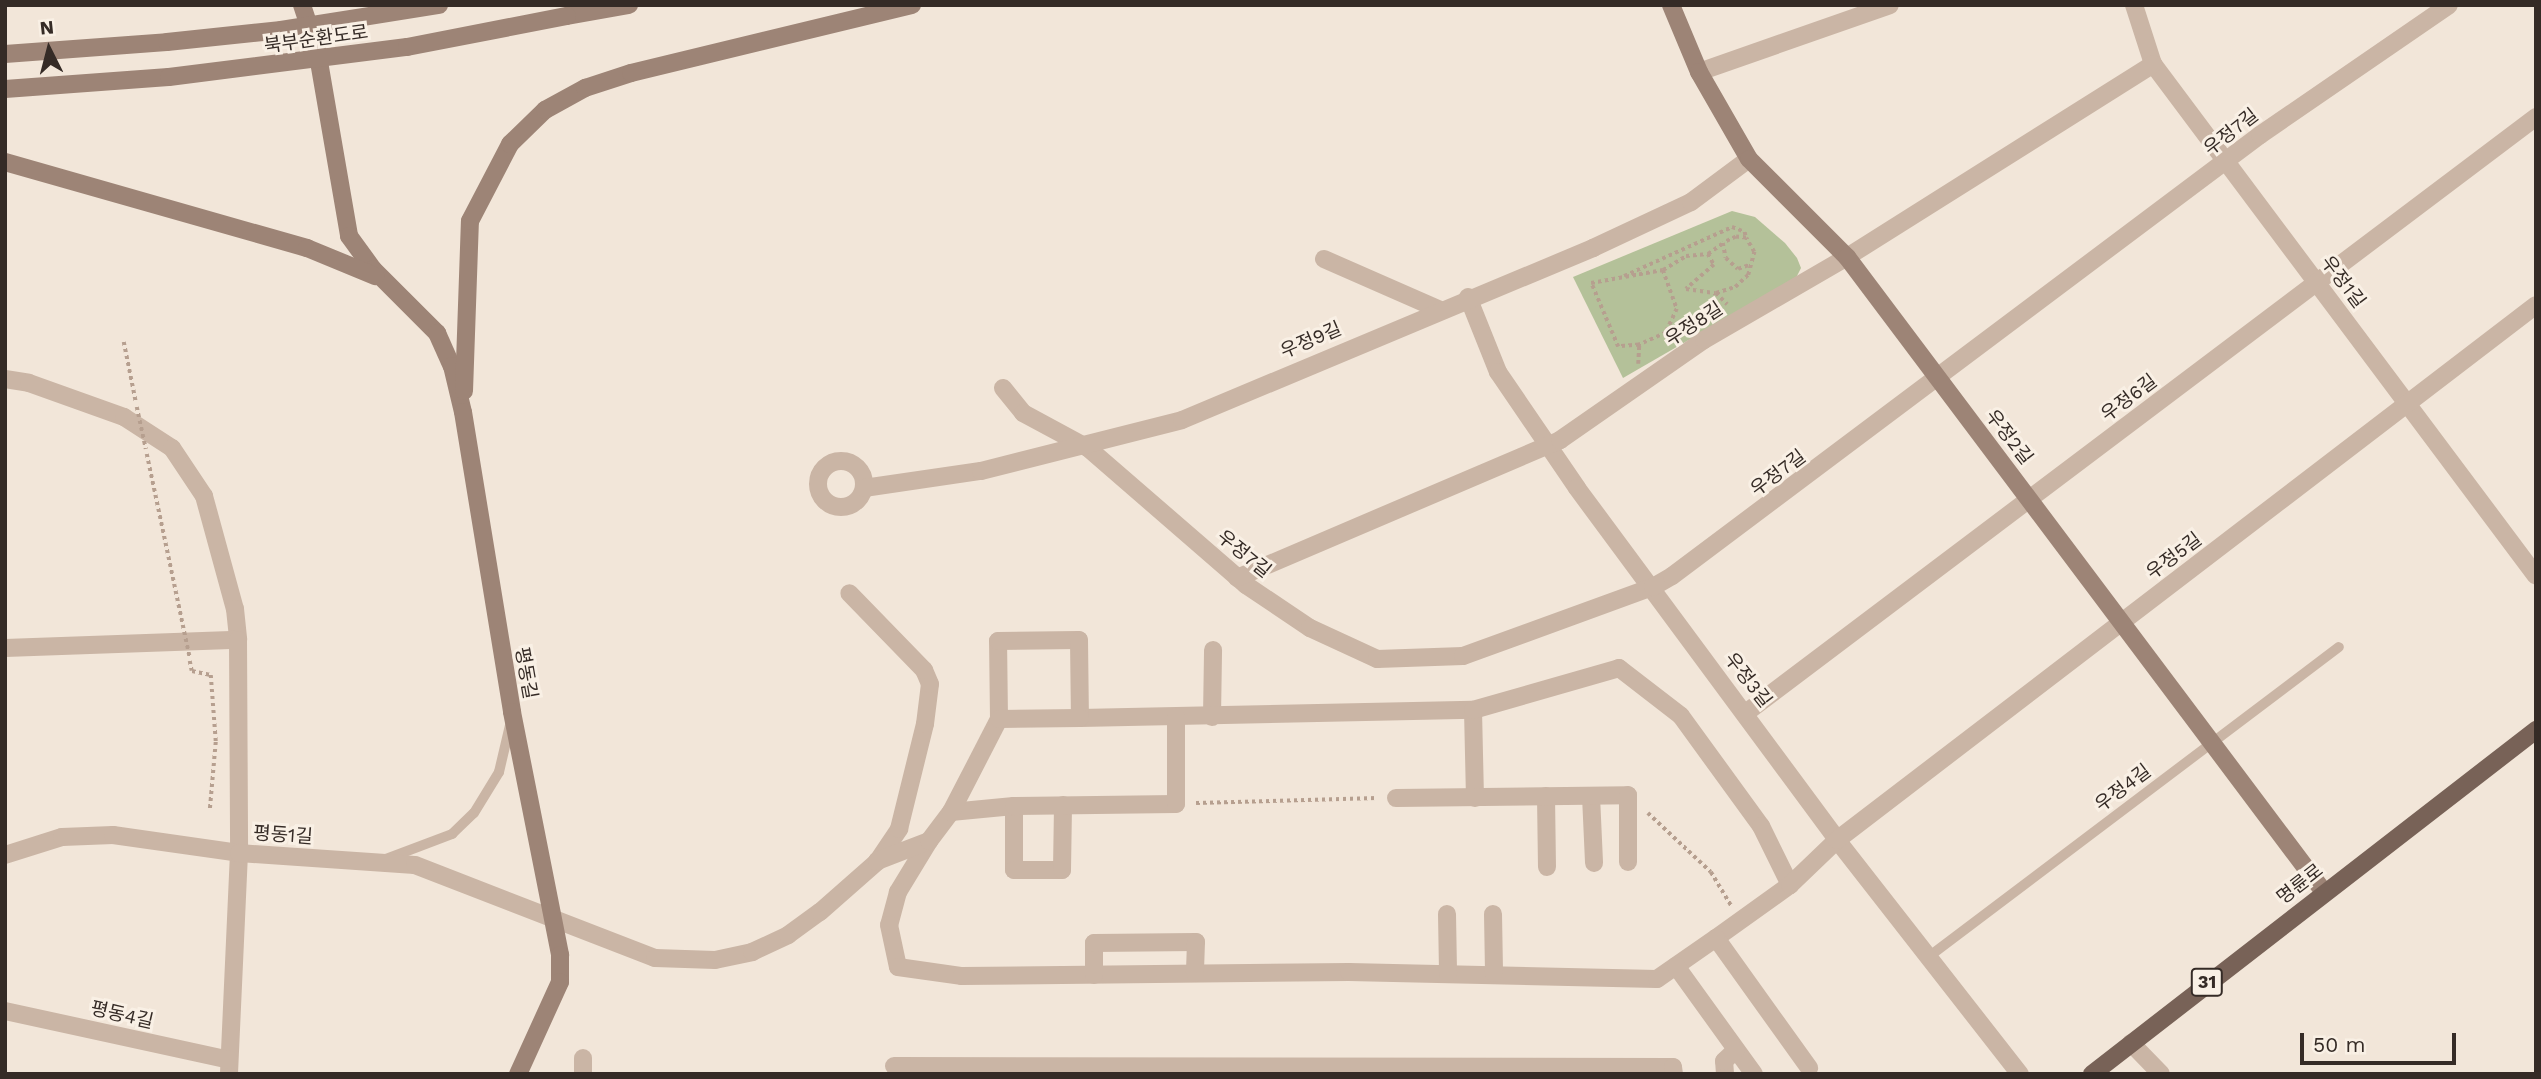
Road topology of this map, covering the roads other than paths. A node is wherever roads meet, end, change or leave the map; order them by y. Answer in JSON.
{"nodes":[{"id":1,"x":302,"y":5,"type":"edge"},
{"id":2,"x":439,"y":5,"type":"edge"},
{"id":3,"x":629,"y":5,"type":"edge"},
{"id":4,"x":912,"y":5,"type":"edge"},
{"id":5,"x":1671,"y":5,"type":"edge"},
{"id":6,"x":1890,"y":5,"type":"edge"},
{"id":7,"x":2134,"y":5,"type":"edge"},
{"id":8,"x":2449,"y":5,"type":"edge"},
{"id":9,"x":5,"y":47,"type":"edge"},
{"id":10,"x":29,"y":52,"type":"junction"},
{"id":11,"x":5,"y":54,"type":"edge"},
{"id":12,"x":2154,"y":64,"type":"junction"},
{"id":13,"x":1699,"y":72,"type":"junction"},
{"id":14,"x":5,"y":89,"type":"edge"},
{"id":15,"x":2536,"y":117,"type":"edge"},
{"id":16,"x":1749,"y":159,"type":"junction"},
{"id":17,"x":5,"y":162,"type":"edge"},
{"id":18,"x":2226,"y":164,"type":"junction"},
{"id":19,"x":1847,"y":257,"type":"junction"},
{"id":20,"x":1324,"y":259,"type":"dead end"},
{"id":21,"x":2317,"y":282,"type":"junction"},
{"id":22,"x":395,"y":289,"type":"junction"},
{"id":23,"x":1468,"y":298,"type":"junction"},
{"id":24,"x":2536,"y":304,"type":"edge"},
{"id":25,"x":1440,"y":310,"type":"junction"},
{"id":26,"x":1936,"y":377,"type":"junction"},
{"id":27,"x":5,"y":379,"type":"edge"},
{"id":28,"x":1003,"y":388,"type":"dead end"},
{"id":29,"x":2409,"y":402,"type":"junction"},
{"id":30,"x":463,"y":412,"type":"junction"},
{"id":31,"x":1550,"y":445,"type":"junction"},
{"id":32,"x":1088,"y":448,"type":"junction"},
{"id":33,"x":864,"y":488,"type":"dead end"},
{"id":34,"x":2030,"y":499,"type":"junction"},
{"id":35,"x":2536,"y":576,"type":"edge"},
{"id":36,"x":1237,"y":578,"type":"junction"},
{"id":37,"x":1653,"y":587,"type":"junction"},
{"id":38,"x":849,"y":593,"type":"dead end"},
{"id":39,"x":2123,"y":621,"type":"junction"},
{"id":40,"x":238,"y":640,"type":"junction"},
{"id":41,"x":2339,"y":647,"type":"dead end"},
{"id":42,"x":5,"y":648,"type":"edge"},
{"id":43,"x":1213,"y":650,"type":"dead end"},
{"id":44,"x":1474,"y":710,"type":"junction"},
{"id":45,"x":512,"y":712,"type":"junction"},
{"id":46,"x":1747,"y":712,"type":"junction"},
{"id":47,"x":1212,"y":717,"type":"junction"},
{"id":48,"x":1080,"y":718,"type":"junction"},
{"id":49,"x":1176,"y":718,"type":"junction"},
{"id":50,"x":999,"y":719,"type":"junction"},
{"id":51,"x":2536,"y":730,"type":"edge"},
{"id":52,"x":2215,"y":743,"type":"junction"},
{"id":53,"x":1546,"y":796,"type":"junction"},
{"id":54,"x":1591,"y":796,"type":"junction"},
{"id":55,"x":1396,"y":798,"type":"road end"},
{"id":56,"x":1475,"y":798,"type":"junction"},
{"id":57,"x":1014,"y":806,"type":"junction"},
{"id":58,"x":1063,"y":806,"type":"junction"},
{"id":59,"x":951,"y":812,"type":"junction"},
{"id":60,"x":1837,"y":840,"type":"junction"},
{"id":61,"x":929,"y":841,"type":"junction"},
{"id":62,"x":239,"y":853,"type":"junction"},
{"id":63,"x":5,"y":855,"type":"edge"},
{"id":64,"x":381,"y":860,"type":"junction"},
{"id":65,"x":877,"y":862,"type":"junction"},
{"id":66,"x":1628,"y":862,"type":"dead end"},
{"id":67,"x":1594,"y":863,"type":"dead end"},
{"id":68,"x":1547,"y":867,"type":"dead end"},
{"id":69,"x":1790,"y":886,"type":"junction"},
{"id":70,"x":2324,"y":892,"type":"junction"},
{"id":71,"x":553,"y":914,"type":"junction"},
{"id":72,"x":1447,"y":914,"type":"dead end"},
{"id":73,"x":1493,"y":914,"type":"dead end"},
{"id":74,"x":1716,"y":938,"type":"junction"},
{"id":75,"x":1927,"y":958,"type":"junction"},
{"id":76,"x":1676,"y":966,"type":"junction"},
{"id":77,"x":1195,"y":973,"type":"junction"},
{"id":78,"x":1494,"y":973,"type":"junction"},
{"id":79,"x":1448,"y":974,"type":"junction"},
{"id":80,"x":1094,"y":975,"type":"junction"},
{"id":81,"x":5,"y":1011,"type":"edge"},
{"id":82,"x":2131,"y":1042,"type":"junction"},
{"id":83,"x":1736,"y":1050,"type":"junction"},
{"id":84,"x":894,"y":1066,"type":"dead end"},
{"id":85,"x":229,"y":1067,"type":"edge"},
{"id":86,"x":1809,"y":1068,"type":"dead end"},
{"id":87,"x":518,"y":1074,"type":"edge"},
{"id":88,"x":1674,"y":1074,"type":"edge"},
{"id":89,"x":1725,"y":1074,"type":"edge"},
{"id":90,"x":1754,"y":1074,"type":"edge"},
{"id":91,"x":2020,"y":1074,"type":"edge"},
{"id":92,"x":2092,"y":1074,"type":"edge"},
{"id":93,"x":2161,"y":1074,"type":"edge"}],
"edges":[{"from":1,"to":22,"type":"main road"},
{"from":2,"to":10,"type":"main road","name":"북부순환도로","bridge":true},
{"from":3,"to":14,"type":"main road","name":"북부순환도로","bridge":true},
{"from":4,"to":30,"type":"main road"},
{"from":5,"to":13,"type":"main road","name":"우정2길"},
{"from":6,"to":13,"type":"street"},
{"from":7,"to":12,"type":"street","name":"우정1길"},
{"from":8,"to":18,"type":"street","name":"우정7길"},
{"from":9,"to":10,"type":"main road"},
{"from":10,"to":11,"type":"main road","name":"북부순환도로"},
{"from":12,"to":18,"type":"street","name":"우정1길"},
{"from":12,"to":19,"type":"street","name":"우정8길"},
{"from":13,"to":16,"type":"main road","name":"우정2길"},
{"from":15,"to":21,"type":"street","name":"우정6길"},
{"from":16,"to":19,"type":"main road","name":"우정2길"},
{"from":16,"to":23,"type":"street","name":"우정9길"},
{"from":17,"to":22,"type":"main road"},
{"from":18,"to":21,"type":"street","name":"우정1길"},
{"from":18,"to":26,"type":"street","name":"우정7길"},
{"from":19,"to":26,"type":"main road","name":"우정2길"},
{"from":19,"to":31,"type":"street","name":"우정8길"},
{"from":20,"to":25,"type":"street"},
{"from":21,"to":29,"type":"street","name":"우정1길"},
{"from":21,"to":34,"type":"street","name":"우정6길"},
{"from":22,"to":30,"type":"main road","name":"평동길"},
{"from":23,"to":25,"type":"street","name":"우정9길"},
{"from":23,"to":31,"type":"street","name":"우정3길"},
{"from":24,"to":29,"type":"street","name":"우정5길"},
{"from":25,"to":32,"type":"street","name":"우정9길"},
{"from":26,"to":34,"type":"main road","name":"우정2길"},
{"from":26,"to":37,"type":"street","name":"우정7길"},
{"from":27,"to":40,"type":"street","name":"평동4길"},
{"from":28,"to":32,"type":"street","name":"우정7길"},
{"from":29,"to":35,"type":"street","name":"우정1길"},
{"from":29,"to":39,"type":"street","name":"우정5길"},
{"from":30,"to":45,"type":"main road","name":"평동길"},
{"from":31,"to":36,"type":"street","name":"우정8길"},
{"from":31,"to":37,"type":"street","name":"우정3길"},
{"from":32,"to":33,"type":"street","name":"우정9길"},
{"from":32,"to":36,"type":"street","name":"우정7길"},
{"from":34,"to":39,"type":"main road","name":"우정2길"},
{"from":34,"to":46,"type":"street","name":"우정6길"},
{"from":36,"to":37,"type":"street","name":"우정7길"},
{"from":37,"to":46,"type":"street","name":"우정3길"},
{"from":38,"to":65,"type":"street"},
{"from":39,"to":52,"type":"main road","name":"우정2길"},
{"from":39,"to":60,"type":"street","name":"우정5길"},
{"from":40,"to":42,"type":"street"},
{"from":40,"to":62,"type":"street","name":"평동4길"},
{"from":41,"to":52,"type":"lane","name":"우정4길"},
{"from":43,"to":47,"type":"street"},
{"from":44,"to":47,"type":"street"},
{"from":44,"to":56,"type":"street"},
{"from":44,"to":69,"type":"street"},
{"from":45,"to":64,"type":"lane"},
{"from":45,"to":71,"type":"main road","name":"평동길"},
{"from":46,"to":60,"type":"street","name":"우정3길"},
{"from":47,"to":49,"type":"street"},
{"from":48,"to":49,"type":"street"},
{"from":48,"to":50,"type":"street"},
{"from":48,"to":50,"type":"street"},
{"from":49,"to":58,"type":"street"},
{"from":50,"to":59,"type":"street"},
{"from":51,"to":70,"type":"main road","name":"명륜로","number":"31"},
{"from":52,"to":70,"type":"main road","name":"우정2길"},
{"from":52,"to":75,"type":"lane","name":"우정4길"},
{"from":53,"to":54,"type":"street"},
{"from":53,"to":56,"type":"street"},
{"from":53,"to":68,"type":"street"},
{"from":54,"to":66,"type":"street"},
{"from":54,"to":67,"type":"street"},
{"from":55,"to":56,"type":"street"},
{"from":57,"to":58,"type":"street"},
{"from":57,"to":58,"type":"street"},
{"from":57,"to":59,"type":"street"},
{"from":59,"to":61,"type":"street"},
{"from":60,"to":69,"type":"street","name":"우정5길"},
{"from":60,"to":75,"type":"street","name":"우정3길"},
{"from":61,"to":65,"type":"street"},
{"from":61,"to":80,"type":"street","name":"우정5길"},
{"from":62,"to":63,"type":"street","name":"평동1길"},
{"from":62,"to":64,"type":"street","name":"평동1길"},
{"from":62,"to":85,"type":"street","name":"평동4길"},
{"from":64,"to":71,"type":"street","name":"평동1길"},
{"from":65,"to":71,"type":"street","name":"평동1길"},
{"from":69,"to":74,"type":"street","name":"우정5길"},
{"from":70,"to":82,"type":"main road","name":"명륜로","number":"31"},
{"from":71,"to":87,"type":"main road","name":"평동길"},
{"from":72,"to":79,"type":"street"},
{"from":73,"to":78,"type":"street"},
{"from":74,"to":76,"type":"street","name":"우정5길"},
{"from":74,"to":86,"type":"street"},
{"from":75,"to":91,"type":"street","name":"우정3길"},
{"from":76,"to":78,"type":"street","name":"우정5길"},
{"from":76,"to":83,"type":"street"},
{"from":77,"to":79,"type":"street","name":"우정5길"},
{"from":77,"to":80,"type":"street","name":"우정5길"},
{"from":77,"to":80,"type":"street"},
{"from":78,"to":79,"type":"street","name":"우정5길"},
{"from":81,"to":85,"type":"street","name":"평동4길"},
{"from":82,"to":92,"type":"main road","name":"명륜로","number":"31"},
{"from":82,"to":93,"type":"street"},
{"from":83,"to":89,"type":"street"},
{"from":83,"to":90,"type":"street"},
{"from":84,"to":88,"type":"street"}]}
